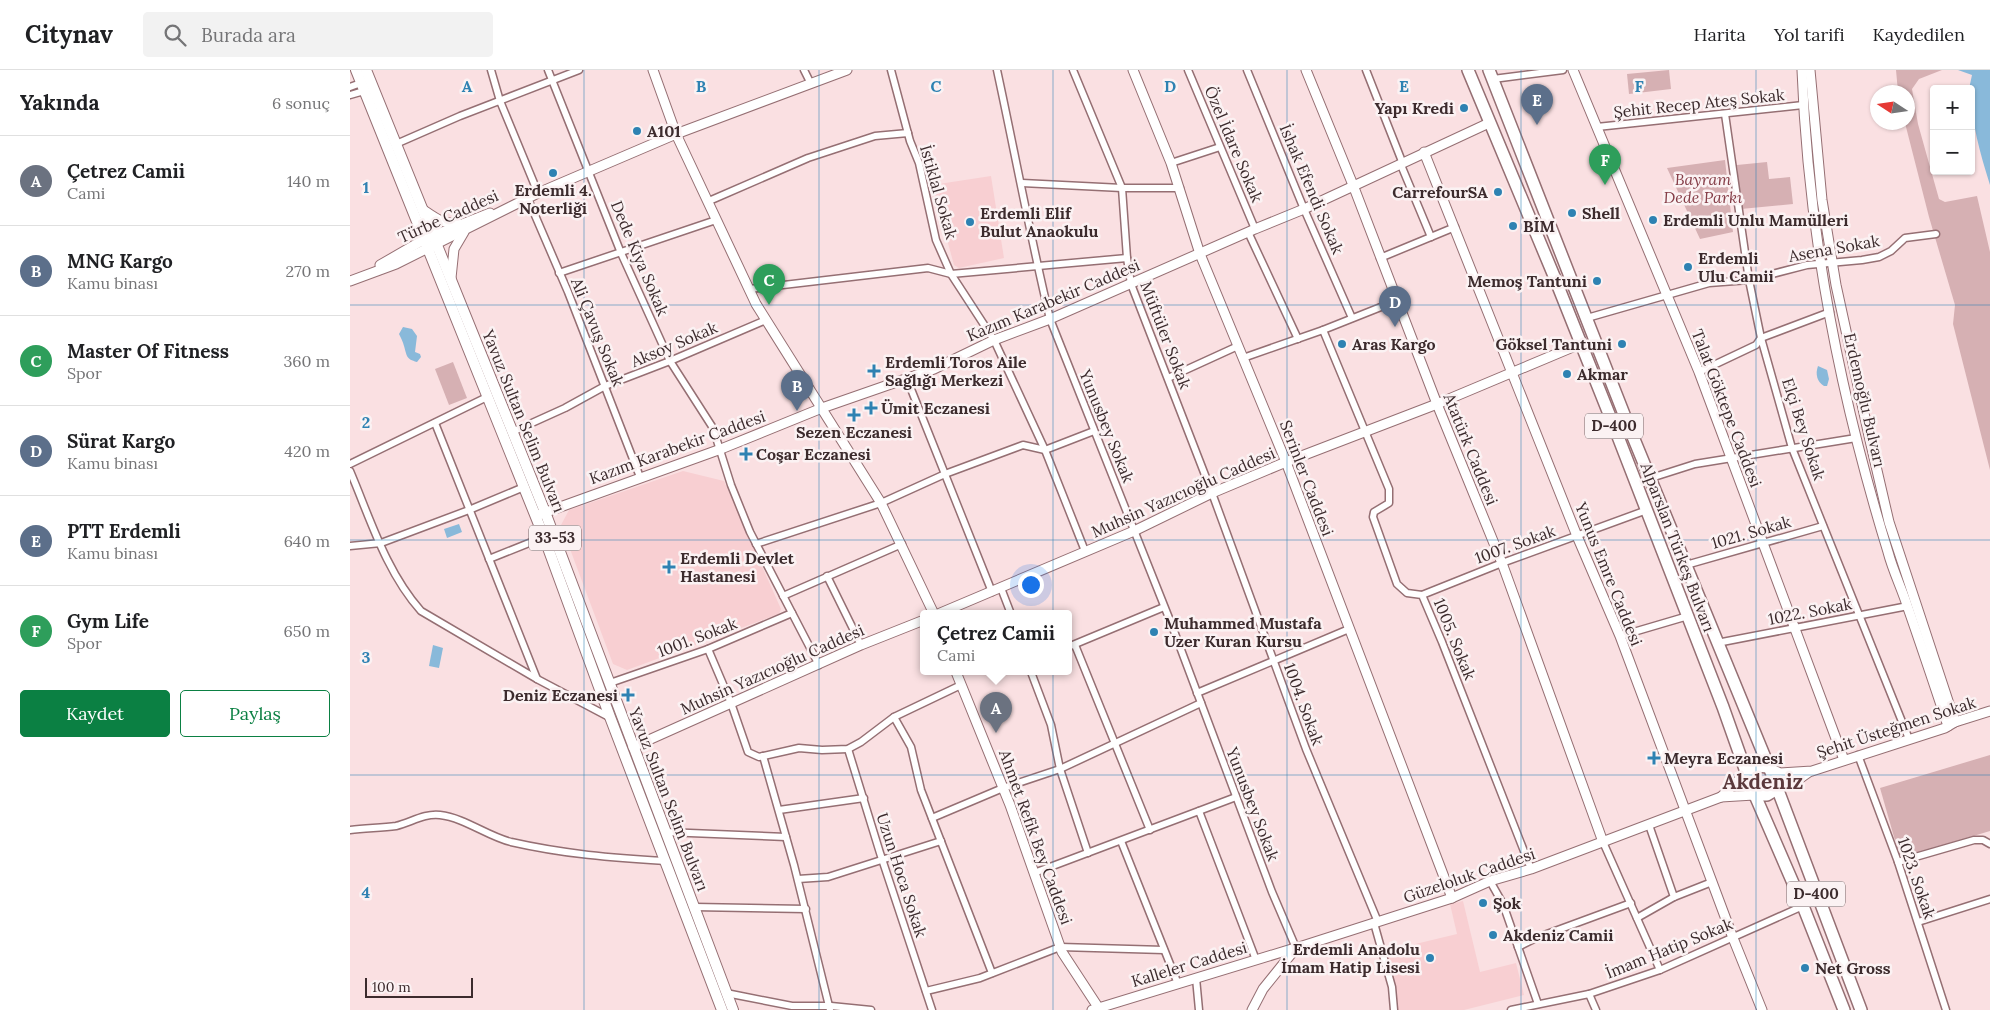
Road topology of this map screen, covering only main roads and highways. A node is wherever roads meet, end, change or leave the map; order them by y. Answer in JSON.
{"nodes":[{"id":1,"x":356,"y":70,"type":"edge"},
{"id":2,"x":366,"y":70,"type":"edge"},
{"id":3,"x":1468,"y":70,"type":"edge"},
{"id":4,"x":1491,"y":74,"type":"edge"},
{"id":5,"x":431,"y":241,"type":"junction"},
{"id":6,"x":540,"y":514,"type":"junction"},
{"id":7,"x":1768,"y":767,"type":"junction"},
{"id":8,"x":1746,"y":773,"type":"junction"},
{"id":9,"x":1778,"y":789,"type":"junction"},
{"id":10,"x":1754,"y":795,"type":"junction"},
{"id":11,"x":722,"y":1010,"type":"edge"},
{"id":12,"x":733,"y":1010,"type":"edge"},
{"id":13,"x":1844,"y":1010,"type":"edge"},
{"id":14,"x":1861,"y":1010,"type":"edge"}],
"edges":[{"from":1,"to":5,"type":"main road","name":"Yavuz Sultan Selim Bulvarı","number":"33-53"},
{"from":2,"to":5,"type":"main road","name":"Yavuz Sultan Selim Bulvarı","number":"33-53"},
{"from":3,"to":8,"type":"highway","name":"Alparslan Türkeş Bulvarı","number":"D-400"},
{"from":4,"to":7,"type":"highway","name":"Alparslan Türkeş Bulvarı","number":"D-400"},
{"from":5,"to":6,"type":"main road","name":"Yavuz Sultan Selim Bulvarı","number":"33-53"},
{"from":5,"to":6,"type":"main road","name":"Yavuz Sultan Selim Bulvarı","number":"33-53"},
{"from":6,"to":11,"type":"main road","name":"Yavuz Sultan Selim Bulvarı","number":"33-53"},
{"from":6,"to":12,"type":"main road","name":"Yavuz Sultan Selim Bulvarı","number":"33-53"},
{"from":7,"to":8,"type":"highway"},
{"from":7,"to":9,"type":"highway","name":"Alparslan Türkeş Bulvarı","number":"D-400"},
{"from":8,"to":10,"type":"highway","name":"Alparslan Türkeş Bulvarı","number":"D-400"},
{"from":9,"to":10,"type":"highway"},
{"from":9,"to":14,"type":"highway","name":"Alparslan Türkeş Bulvarı","number":"D-400"},
{"from":10,"to":13,"type":"highway","name":"Alparslan Türkeş Bulvarı","number":"D-400"}]}
